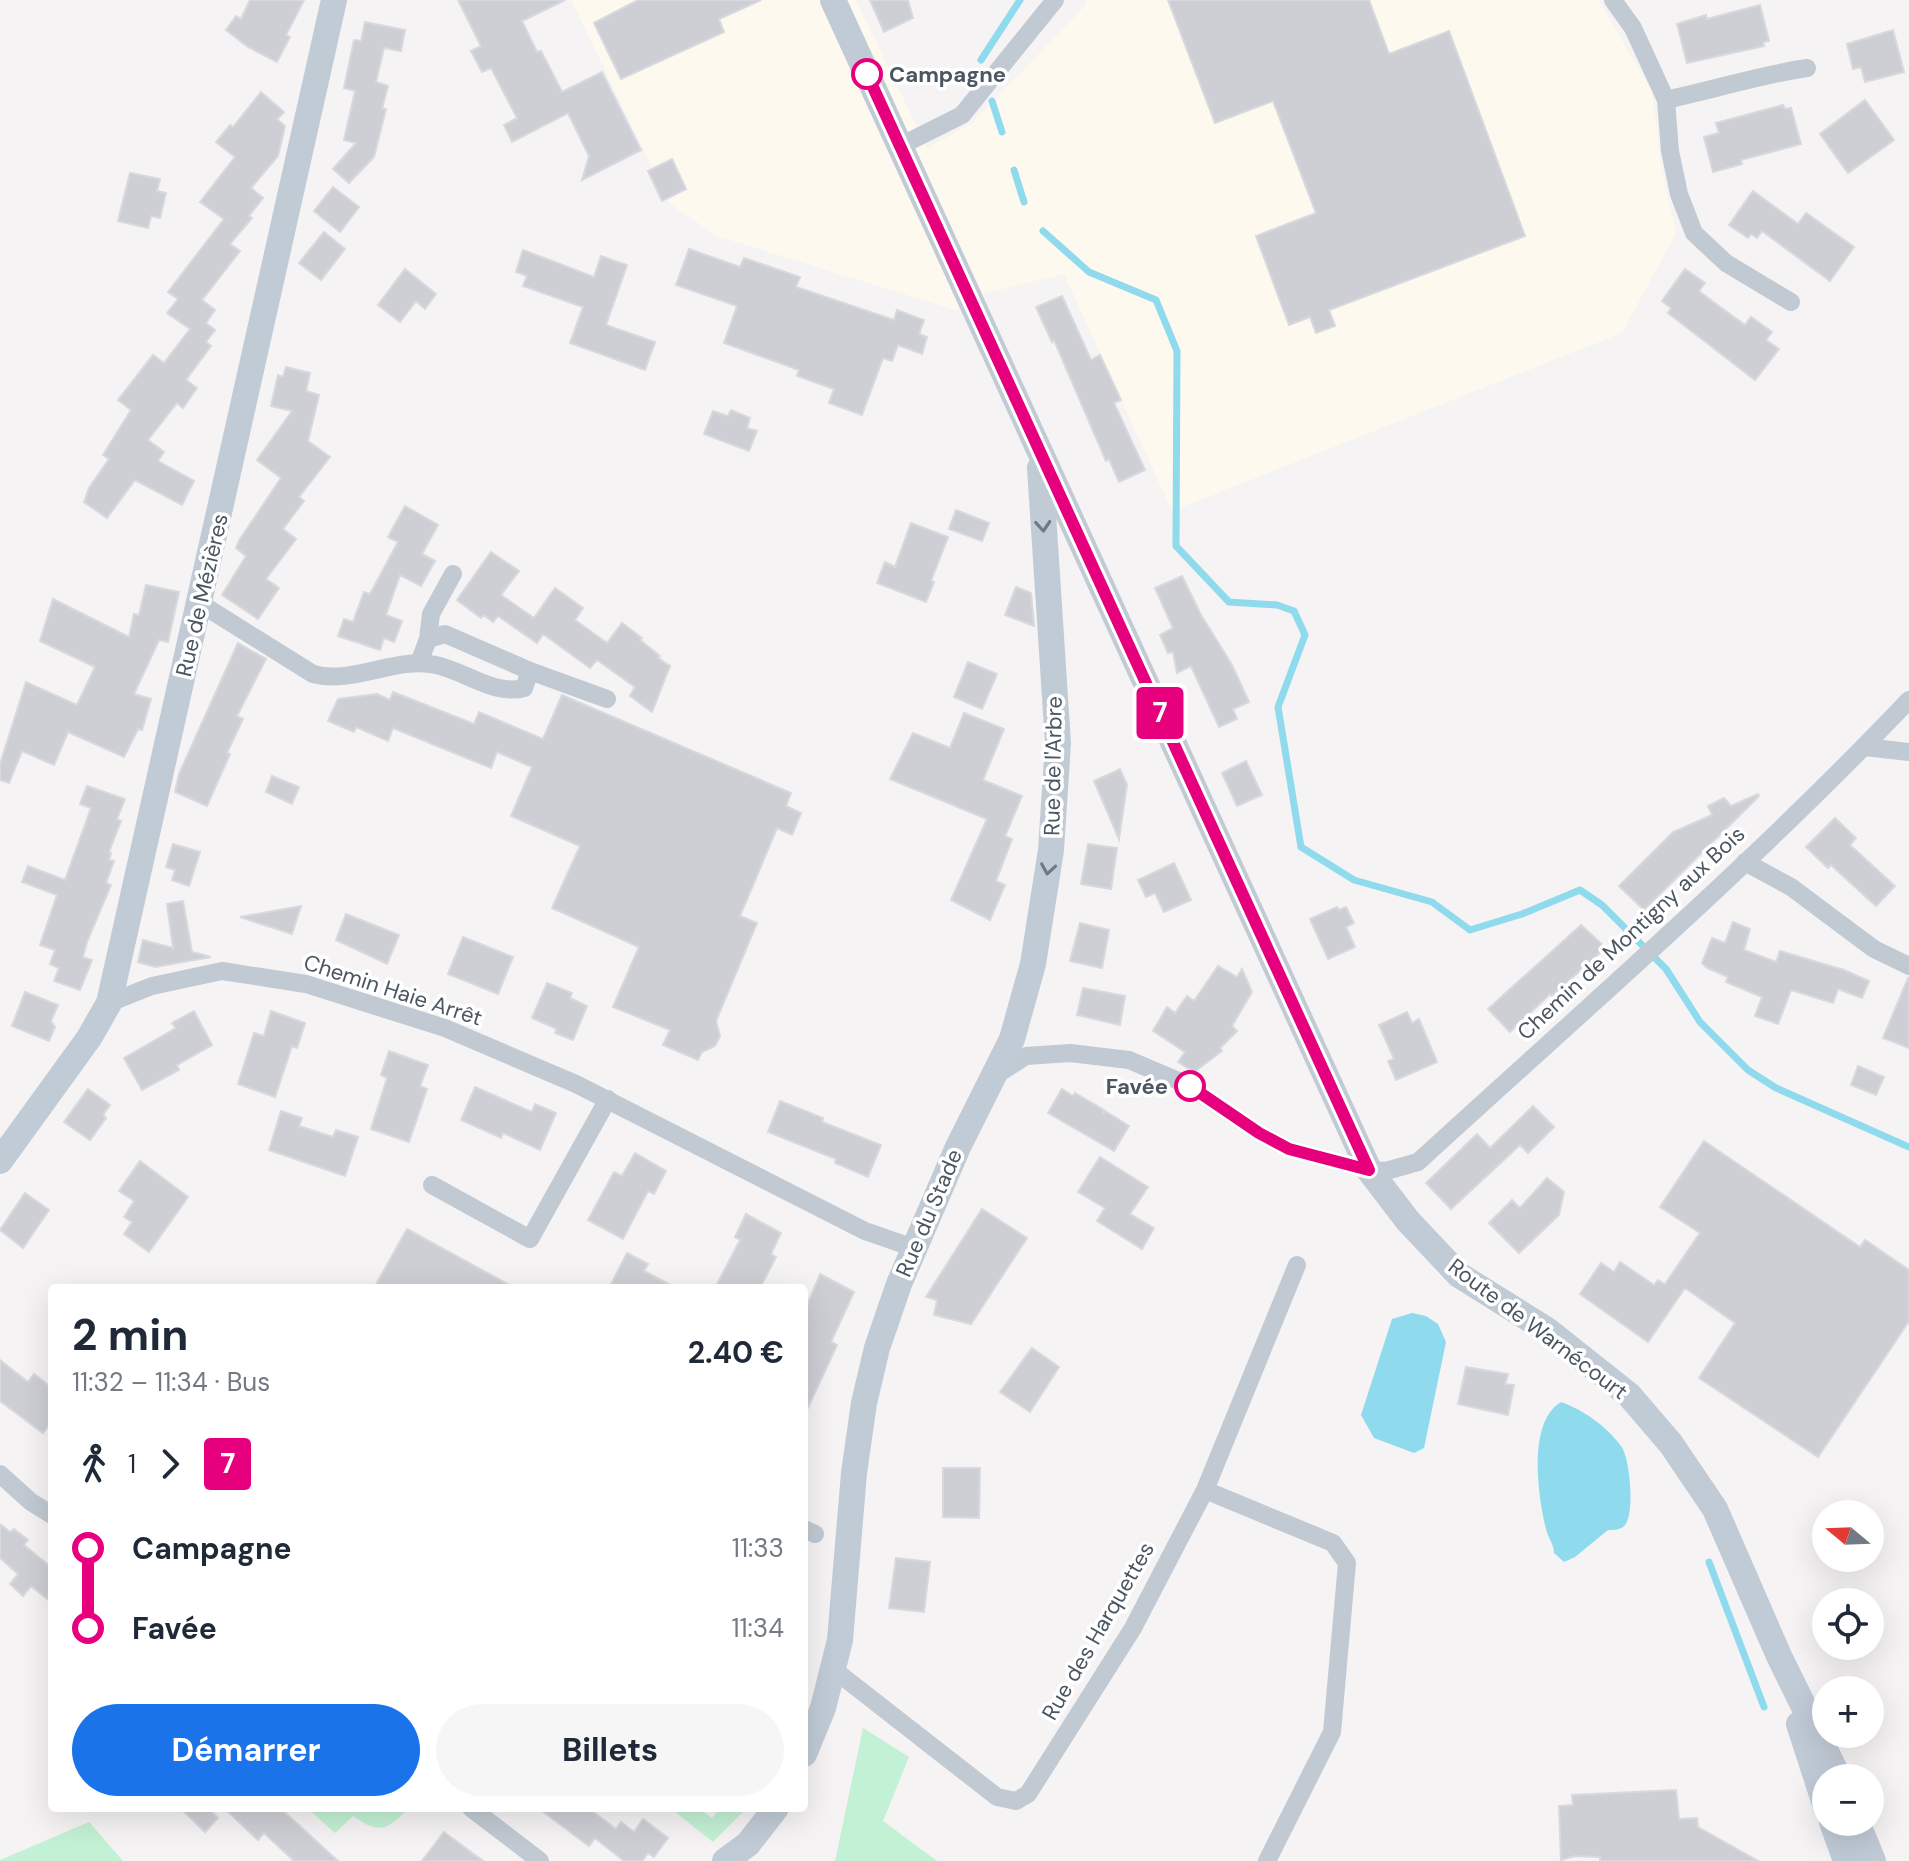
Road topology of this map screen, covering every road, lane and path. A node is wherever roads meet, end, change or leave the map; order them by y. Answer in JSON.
{"nodes":[{"id":1,"x":334,"y":0,"type":"edge"},
{"id":2,"x":833,"y":0,"type":"edge"},
{"id":3,"x":1055,"y":0,"type":"edge"},
{"id":4,"x":1613,"y":0,"type":"edge"},
{"id":5,"x":1807,"y":68,"type":"dead end"},
{"id":6,"x":1666,"y":100,"type":"junction"},
{"id":7,"x":900,"y":146,"type":"junction"},
{"id":8,"x":1791,"y":302,"type":"dead end"},
{"id":9,"x":1038,"y":448,"type":"junction"},
{"id":10,"x":453,"y":574,"type":"dead end"},
{"id":11,"x":201,"y":604,"type":"junction"},
{"id":12,"x":428,"y":639,"type":"junction"},
{"id":13,"x":419,"y":663,"type":"junction"},
{"id":14,"x":530,"y":671,"type":"junction"},
{"id":15,"x":607,"y":699,"type":"dead end"},
{"id":16,"x":1909,"y":700,"type":"edge"},
{"id":17,"x":1865,"y":747,"type":"junction"},
{"id":18,"x":1909,"y":752,"type":"edge"},
{"id":19,"x":1745,"y":862,"type":"junction"},
{"id":20,"x":1909,"y":966,"type":"edge"},
{"id":21,"x":109,"y":1003,"type":"junction"},
{"id":22,"x":993,"y":1076,"type":"junction"},
{"id":23,"x":608,"y":1099,"type":"junction"},
{"id":24,"x":0,"y":1161,"type":"edge"},
{"id":25,"x":1369,"y":1170,"type":"junction"},
{"id":26,"x":432,"y":1185,"type":"dead end"},
{"id":27,"x":914,"y":1248,"type":"junction"},
{"id":28,"x":1297,"y":1265,"type":"dead end"},
{"id":29,"x":0,"y":1474,"type":"edge"},
{"id":30,"x":1205,"y":1490,"type":"junction"},
{"id":31,"x":48,"y":1513,"type":"edge"},
{"id":32,"x":1779,"y":1656,"type":"junction"},
{"id":33,"x":833,"y":1669,"type":"junction"},
{"id":34,"x":808,"y":1744,"type":"edge"},
{"id":35,"x":1813,"y":1764,"type":"edge"},
{"id":36,"x":1832,"y":1764,"type":"edge"},
{"id":37,"x":476,"y":1812,"type":"edge"},
{"id":38,"x":773,"y":1812,"type":"edge"},
{"id":39,"x":1837,"y":1836,"type":"edge"},
{"id":40,"x":1863,"y":1836,"type":"edge"},
{"id":41,"x":540,"y":1861,"type":"edge"},
{"id":42,"x":725,"y":1861,"type":"edge"},
{"id":43,"x":1267,"y":1861,"type":"edge"},
{"id":44,"x":1846,"y":1861,"type":"edge"},
{"id":45,"x":1873,"y":1861,"type":"edge"}],
"edges":[{"from":1,"to":11,"type":"street","name":"Rue de Mézières"},
{"from":2,"to":7,"type":"street","name":"Route de Warnécourt"},
{"from":3,"to":7,"type":"street"},
{"from":4,"to":6,"type":"street"},
{"from":5,"to":6,"type":"street"},
{"from":6,"to":8,"type":"street"},
{"from":7,"to":9,"type":"street","name":"Route de Warnécourt"},
{"from":9,"to":22,"type":"street","name":"Rue de l'Arbre","one_way":true},
{"from":9,"to":25,"type":"street","name":"Route de Warnécourt"},
{"from":10,"to":12,"type":"street"},
{"from":11,"to":13,"type":"street"},
{"from":11,"to":21,"type":"street","name":"Rue de Mézières"},
{"from":12,"to":13,"type":"street"},
{"from":12,"to":14,"type":"street"},
{"from":13,"to":14,"type":"street"},
{"from":14,"to":15,"type":"street"},
{"from":16,"to":17,"type":"street","name":"Chemin de Montigny aux Bois"},
{"from":17,"to":18,"type":"street"},
{"from":17,"to":19,"type":"street","name":"Chemin de Montigny aux Bois"},
{"from":19,"to":20,"type":"street"},
{"from":19,"to":25,"type":"street","name":"Chemin de Montigny aux Bois"},
{"from":21,"to":23,"type":"street","name":"Chemin Haie Arrêt"},
{"from":21,"to":24,"type":"street","name":"Rue de Mézières"},
{"from":22,"to":25,"type":"street"},
{"from":22,"to":27,"type":"street","name":"Rue du Stade"},
{"from":23,"to":26,"type":"street"},
{"from":23,"to":27,"type":"street","name":"Chemin Haie Arrêt"},
{"from":25,"to":32,"type":"street","name":"Route de Warnécourt"},
{"from":27,"to":33,"type":"street","name":"Rue du Stade"},
{"from":28,"to":30,"type":"street","name":"Rue des Harquettes"},
{"from":29,"to":31,"type":"street"},
{"from":30,"to":33,"type":"street","name":"Rue des Harquettes"},
{"from":30,"to":43,"type":"street"},
{"from":32,"to":35,"type":"street","name":"Route de Warnécourt"},
{"from":32,"to":36,"type":"street","name":"Route de Warnécourt"},
{"from":33,"to":34,"type":"street","name":"Rue du Stade"},
{"from":37,"to":41,"type":"street"},
{"from":38,"to":42,"type":"street"},
{"from":39,"to":44,"type":"street"},
{"from":40,"to":45,"type":"street"}]}
